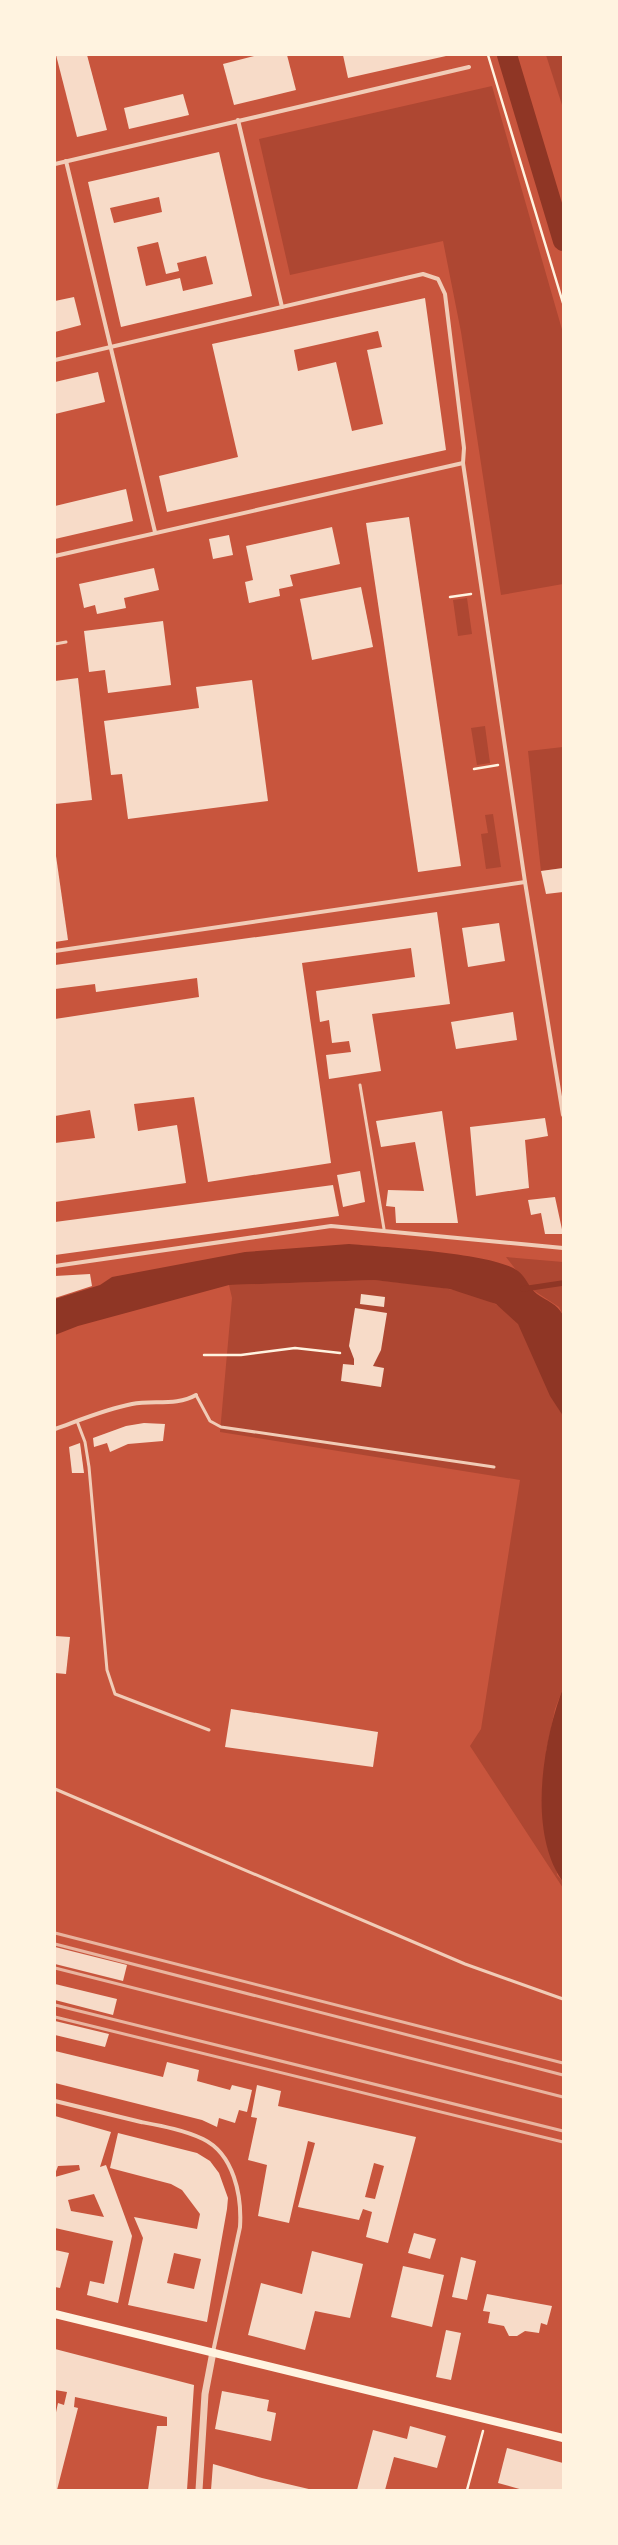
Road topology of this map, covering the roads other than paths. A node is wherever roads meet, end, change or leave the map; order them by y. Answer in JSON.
{"nodes":[{"id":1,"x":469,"y":67,"type":"dead end"},
{"id":2,"x":238,"y":120,"type":"junction"},
{"id":3,"x":66,"y":161,"type":"junction"},
{"id":4,"x":55,"y":164,"type":"edge"},
{"id":5,"x":282,"y":307,"type":"junction"},
{"id":6,"x":111,"y":347,"type":"junction"},
{"id":7,"x":55,"y":360,"type":"edge"},
{"id":8,"x":464,"y":463,"type":"junction"},
{"id":9,"x":155,"y":532,"type":"junction"},
{"id":10,"x":55,"y":556,"type":"edge"},
{"id":11,"x":66,"y":642,"type":"dead end"},
{"id":12,"x":55,"y":644,"type":"edge"},
{"id":13,"x":525,"y":882,"type":"junction"},
{"id":14,"x":55,"y":951,"type":"edge"},
{"id":15,"x":360,"y":1085,"type":"dead end"},
{"id":16,"x":563,"y":1115,"type":"edge"},
{"id":17,"x":384,"y":1229,"type":"junction"},
{"id":18,"x":563,"y":1248,"type":"edge"},
{"id":19,"x":55,"y":1266,"type":"edge"},
{"id":20,"x":196,"y":1394,"type":"joint"},
{"id":21,"x":77,"y":1421,"type":"junction"},
{"id":22,"x":55,"y":1429,"type":"edge"},
{"id":23,"x":494,"y":1467,"type":"dead end"},
{"id":24,"x":209,"y":1730,"type":"dead end"},
{"id":25,"x":55,"y":1789,"type":"edge"},
{"id":26,"x":563,"y":1999,"type":"edge"},
{"id":27,"x":55,"y":2101,"type":"edge"},
{"id":28,"x":55,"y":2314,"type":"edge"},
{"id":29,"x":213,"y":2352,"type":"junction"},
{"id":30,"x":563,"y":2438,"type":"edge"},
{"id":31,"x":199,"y":2490,"type":"edge"}],
"edges":[{"from":1,"to":2,"type":"street"},
{"from":2,"to":3,"type":"street"},
{"from":2,"to":5,"type":"street"},
{"from":3,"to":4,"type":"street"},
{"from":3,"to":6,"type":"street"},
{"from":5,"to":6,"type":"street"},
{"from":5,"to":8,"type":"street"},
{"from":6,"to":7,"type":"street"},
{"from":6,"to":9,"type":"street"},
{"from":8,"to":9,"type":"street"},
{"from":8,"to":13,"type":"street"},
{"from":9,"to":10,"type":"street"},
{"from":11,"to":12,"type":"lane"},
{"from":13,"to":14,"type":"street"},
{"from":13,"to":16,"type":"street"},
{"from":15,"to":17,"type":"lane"},
{"from":17,"to":18,"type":"street"},
{"from":17,"to":19,"type":"street"},
{"from":20,"to":21,"type":"street"},
{"from":20,"to":23,"type":"lane"},
{"from":21,"to":22,"type":"street"},
{"from":21,"to":24,"type":"lane"},
{"from":25,"to":26,"type":"lane"},
{"from":27,"to":29,"type":"street"},
{"from":28,"to":29,"type":"main road"},
{"from":29,"to":30,"type":"main road"},
{"from":29,"to":31,"type":"street"}]}
